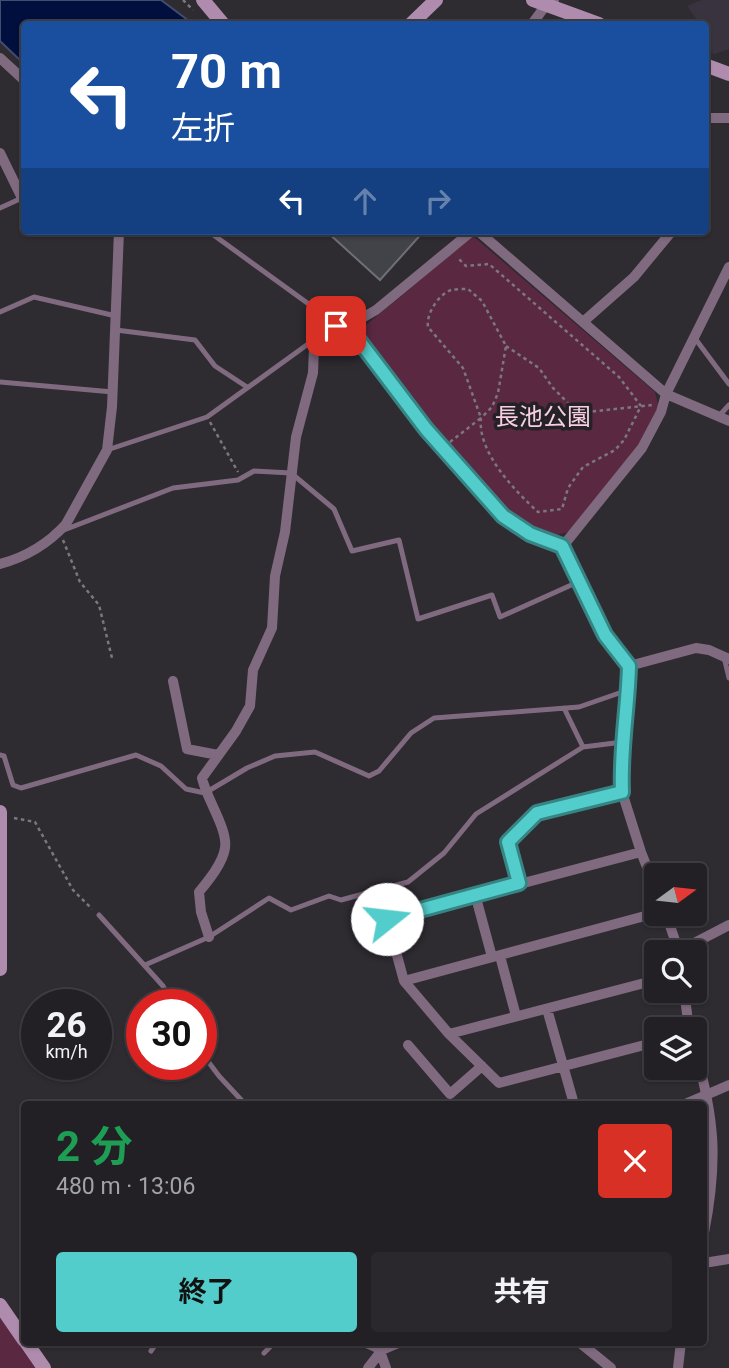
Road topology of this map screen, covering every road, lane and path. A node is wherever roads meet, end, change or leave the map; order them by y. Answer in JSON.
{"nodes":[{"id":1,"x":203,"y":0,"type":"edge"},
{"id":2,"x":436,"y":0,"type":"edge"},
{"id":3,"x":544,"y":2,"type":"edge"},
{"id":4,"x":220,"y":21,"type":"edge"},
{"id":5,"x":414,"y":21,"type":"edge"},
{"id":6,"x":534,"y":21,"type":"edge"},
{"id":7,"x":592,"y":21,"type":"edge"},
{"id":8,"x":0,"y":58,"type":"edge"},
{"id":9,"x":709,"y":66,"type":"edge"},
{"id":10,"x":729,"y":74,"type":"edge"},
{"id":11,"x":21,"y":76,"type":"edge"},
{"id":12,"x":709,"y":118,"type":"edge"},
{"id":13,"x":729,"y":118,"type":"edge"},
{"id":14,"x":0,"y":153,"type":"edge"},
{"id":15,"x":21,"y":194,"type":"edge"},
{"id":16,"x":21,"y":199,"type":"edge"},
{"id":17,"x":0,"y":208,"type":"edge"},
{"id":18,"x":119,"y":235,"type":"edge"},
{"id":19,"x":214,"y":235,"type":"edge"},
{"id":20,"x":467,"y":235,"type":"edge"},
{"id":21,"x":483,"y":235,"type":"edge"},
{"id":22,"x":669,"y":235,"type":"edge"},
{"id":23,"x":466,"y":266,"type":"dead end"},
{"id":24,"x":729,"y":267,"type":"edge"},
{"id":25,"x":0,"y":312,"type":"edge"},
{"id":26,"x":116,"y":316,"type":"junction"},
{"id":27,"x":583,"y":322,"type":"junction"},
{"id":28,"x":336,"y":326,"type":"junction"},
{"id":29,"x":348,"y":326,"type":"junction"},
{"id":30,"x":115,"y":330,"type":"junction"},
{"id":31,"x":318,"y":337,"type":"junction"},
{"id":32,"x":694,"y":337,"type":"junction"},
{"id":33,"x":506,"y":346,"type":"junction"},
{"id":34,"x":0,"y":382,"type":"edge"},
{"id":35,"x":729,"y":384,"type":"edge"},
{"id":36,"x":247,"y":387,"type":"junction"},
{"id":37,"x":113,"y":392,"type":"junction"},
{"id":38,"x":666,"y":394,"type":"junction"},
{"id":39,"x":729,"y":405,"type":"edge"},
{"id":40,"x":641,"y":406,"type":"junction"},
{"id":41,"x":207,"y":416,"type":"junction"},
{"id":42,"x":481,"y":418,"type":"junction"},
{"id":43,"x":724,"y":419,"type":"edge"},
{"id":44,"x":442,"y":449,"type":"junction"},
{"id":45,"x":107,"y":450,"type":"junction"},
{"id":46,"x":291,"y":473,"type":"junction"},
{"id":47,"x":242,"y":478,"type":"junction"},
{"id":48,"x":60,"y":531,"type":"junction"},
{"id":49,"x":562,"y":546,"type":"junction"},
{"id":50,"x":0,"y":564,"type":"edge"},
{"id":51,"x":578,"y":582,"type":"junction"},
{"id":52,"x":112,"y":657,"type":"dead end"},
{"id":53,"x":726,"y":658,"type":"edge"},
{"id":54,"x":629,"y":666,"type":"junction"},
{"id":55,"x":729,"y":678,"type":"edge"},
{"id":56,"x":173,"y":681,"type":"dead end"},
{"id":57,"x":628,"y":690,"type":"junction"},
{"id":58,"x":564,"y":708,"type":"junction"},
{"id":59,"x":623,"y":741,"type":"junction"},
{"id":60,"x":583,"y":747,"type":"junction"},
{"id":61,"x":0,"y":755,"type":"edge"},
{"id":62,"x":218,"y":755,"type":"junction"},
{"id":63,"x":622,"y":792,"type":"junction"},
{"id":64,"x":205,"y":793,"type":"junction"},
{"id":65,"x":0,"y":814,"type":"edge"},
{"id":66,"x":641,"y":852,"type":"junction"},
{"id":67,"x":645,"y":863,"type":"edge"},
{"id":68,"x":519,"y":883,"type":"junction"},
{"id":69,"x":475,"y":894,"type":"junction"},
{"id":70,"x":99,"y":915,"type":"joint"},
{"id":71,"x":644,"y":916,"type":"edge"},
{"id":72,"x":729,"y":925,"type":"edge"},
{"id":73,"x":208,"y":937,"type":"junction"},
{"id":74,"x":700,"y":940,"type":"edge"},
{"id":75,"x":496,"y":957,"type":"junction"},
{"id":76,"x":145,"y":965,"type":"junction"},
{"id":77,"x":0,"y":969,"type":"edge"},
{"id":78,"x":404,"y":981,"type":"junction"},
{"id":79,"x":644,"y":983,"type":"edge"},
{"id":80,"x":165,"y":989,"type":"edge"},
{"id":81,"x":547,"y":1009,"type":"junction"},
{"id":82,"x":516,"y":1016,"type":"junction"},
{"id":83,"x":449,"y":1034,"type":"junction"},
{"id":84,"x":408,"y":1045,"type":"dead end"},
{"id":85,"x":644,"y":1045,"type":"edge"},
{"id":86,"x":482,"y":1066,"type":"junction"},
{"id":87,"x":563,"y":1068,"type":"junction"},
{"id":88,"x":217,"y":1073,"type":"edge"},
{"id":89,"x":704,"y":1080,"type":"edge"},
{"id":90,"x":729,"y":1085,"type":"edge"},
{"id":91,"x":708,"y":1096,"type":"junction"},
{"id":92,"x":242,"y":1101,"type":"edge"},
{"id":93,"x":573,"y":1101,"type":"edge"},
{"id":94,"x":694,"y":1101,"type":"edge"},
{"id":95,"x":707,"y":1213,"type":"edge"},
{"id":96,"x":729,"y":1259,"type":"edge"},
{"id":97,"x":707,"y":1263,"type":"edge"},
{"id":98,"x":0,"y":1305,"type":"edge"},
{"id":99,"x":21,"y":1335,"type":"edge"},
{"id":100,"x":29,"y":1346,"type":"edge"},
{"id":101,"x":155,"y":1346,"type":"edge"},
{"id":102,"x":271,"y":1346,"type":"edge"},
{"id":103,"x":371,"y":1346,"type":"edge"},
{"id":104,"x":393,"y":1346,"type":"edge"},
{"id":105,"x":584,"y":1346,"type":"edge"},
{"id":106,"x":681,"y":1346,"type":"edge"},
{"id":107,"x":151,"y":1351,"type":"dead end"},
{"id":108,"x":382,"y":1352,"type":"junction"},
{"id":109,"x":264,"y":1353,"type":"dead end"},
{"id":110,"x":44,"y":1368,"type":"edge"},
{"id":111,"x":368,"y":1368,"type":"edge"},
{"id":112,"x":386,"y":1368,"type":"edge"},
{"id":113,"x":611,"y":1368,"type":"edge"},
{"id":114,"x":678,"y":1368,"type":"edge"}],
"edges":[{"from":1,"to":4,"type":"street"},
{"from":2,"to":5,"type":"street"},
{"from":3,"to":6,"type":"street"},
{"from":3,"to":7,"type":"street"},
{"from":8,"to":11,"type":"street"},
{"from":9,"to":10,"type":"street"},
{"from":12,"to":13,"type":"street"},
{"from":14,"to":15,"type":"street"},
{"from":16,"to":17,"type":"lane"},
{"from":18,"to":26,"type":"street"},
{"from":19,"to":28,"type":"lane"},
{"from":20,"to":29,"type":"street"},
{"from":21,"to":27,"type":"street"},
{"from":22,"to":27,"type":"street"},
{"from":23,"to":40,"type":"path"},
{"from":24,"to":32,"type":"street"},
{"from":25,"to":26,"type":"lane"},
{"from":26,"to":30,"type":"street"},
{"from":27,"to":38,"type":"street"},
{"from":28,"to":29,"type":"street"},
{"from":28,"to":31,"type":"street"},
{"from":29,"to":44,"type":"street"},
{"from":30,"to":36,"type":"lane"},
{"from":30,"to":37,"type":"street"},
{"from":31,"to":36,"type":"lane"},
{"from":31,"to":46,"type":"street"},
{"from":32,"to":35,"type":"lane"},
{"from":32,"to":38,"type":"street"},
{"from":33,"to":40,"type":"path"},
{"from":33,"to":42,"type":"path"},
{"from":33,"to":42,"type":"path"},
{"from":34,"to":37,"type":"lane"},
{"from":36,"to":41,"type":"lane"},
{"from":37,"to":45,"type":"street"},
{"from":38,"to":43,"type":"street"},
{"from":38,"to":49,"type":"street"},
{"from":39,"to":43,"type":"lane"},
{"from":40,"to":42,"type":"path"},
{"from":41,"to":45,"type":"lane"},
{"from":41,"to":47,"type":"path"},
{"from":42,"to":44,"type":"path"},
{"from":44,"to":49,"type":"street"},
{"from":45,"to":48,"type":"street"},
{"from":46,"to":47,"type":"lane"},
{"from":46,"to":51,"type":"lane"},
{"from":46,"to":62,"type":"street"},
{"from":47,"to":48,"type":"lane"},
{"from":48,"to":50,"type":"street"},
{"from":48,"to":52,"type":"path"},
{"from":49,"to":51,"type":"street"},
{"from":51,"to":54,"type":"street"},
{"from":53,"to":54,"type":"street"},
{"from":53,"to":55,"type":"lane"},
{"from":54,"to":57,"type":"street"},
{"from":56,"to":62,"type":"street"},
{"from":57,"to":58,"type":"lane"},
{"from":57,"to":59,"type":"street"},
{"from":58,"to":60,"type":"lane"},
{"from":58,"to":64,"type":"lane"},
{"from":59,"to":60,"type":"lane"},
{"from":59,"to":63,"type":"street"},
{"from":60,"to":73,"type":"lane"},
{"from":61,"to":64,"type":"lane"},
{"from":62,"to":64,"type":"street"},
{"from":63,"to":66,"type":"street"},
{"from":63,"to":68,"type":"street"},
{"from":64,"to":73,"type":"street"},
{"from":65,"to":70,"type":"path"},
{"from":65,"to":77,"type":"street"},
{"from":66,"to":67,"type":"street"},
{"from":66,"to":68,"type":"street"},
{"from":68,"to":69,"type":"street"},
{"from":69,"to":75,"type":"street"},
{"from":69,"to":78,"type":"street"},
{"from":70,"to":76,"type":"lane"},
{"from":71,"to":75,"type":"street"},
{"from":72,"to":74,"type":"street"},
{"from":73,"to":76,"type":"lane"},
{"from":75,"to":78,"type":"street"},
{"from":75,"to":82,"type":"street"},
{"from":76,"to":80,"type":"lane"},
{"from":78,"to":83,"type":"street"},
{"from":79,"to":81,"type":"street"},
{"from":81,"to":82,"type":"street"},
{"from":81,"to":87,"type":"street"},
{"from":82,"to":83,"type":"street"},
{"from":83,"to":86,"type":"street"},
{"from":84,"to":86,"type":"street"},
{"from":85,"to":87,"type":"street"},
{"from":86,"to":87,"type":"street"},
{"from":87,"to":93,"type":"street"},
{"from":88,"to":92,"type":"lane"},
{"from":89,"to":91,"type":"street"},
{"from":90,"to":91,"type":"street"},
{"from":91,"to":94,"type":"street"},
{"from":91,"to":95,"type":"street"},
{"from":96,"to":97,"type":"street"},
{"from":98,"to":99,"type":"street"},
{"from":100,"to":110,"type":"street"},
{"from":101,"to":107,"type":"lane"},
{"from":102,"to":109,"type":"lane"},
{"from":103,"to":108,"type":"street"},
{"from":104,"to":108,"type":"street"},
{"from":105,"to":113,"type":"street"},
{"from":106,"to":114,"type":"street"},
{"from":108,"to":111,"type":"street"},
{"from":108,"to":112,"type":"street"}]}
